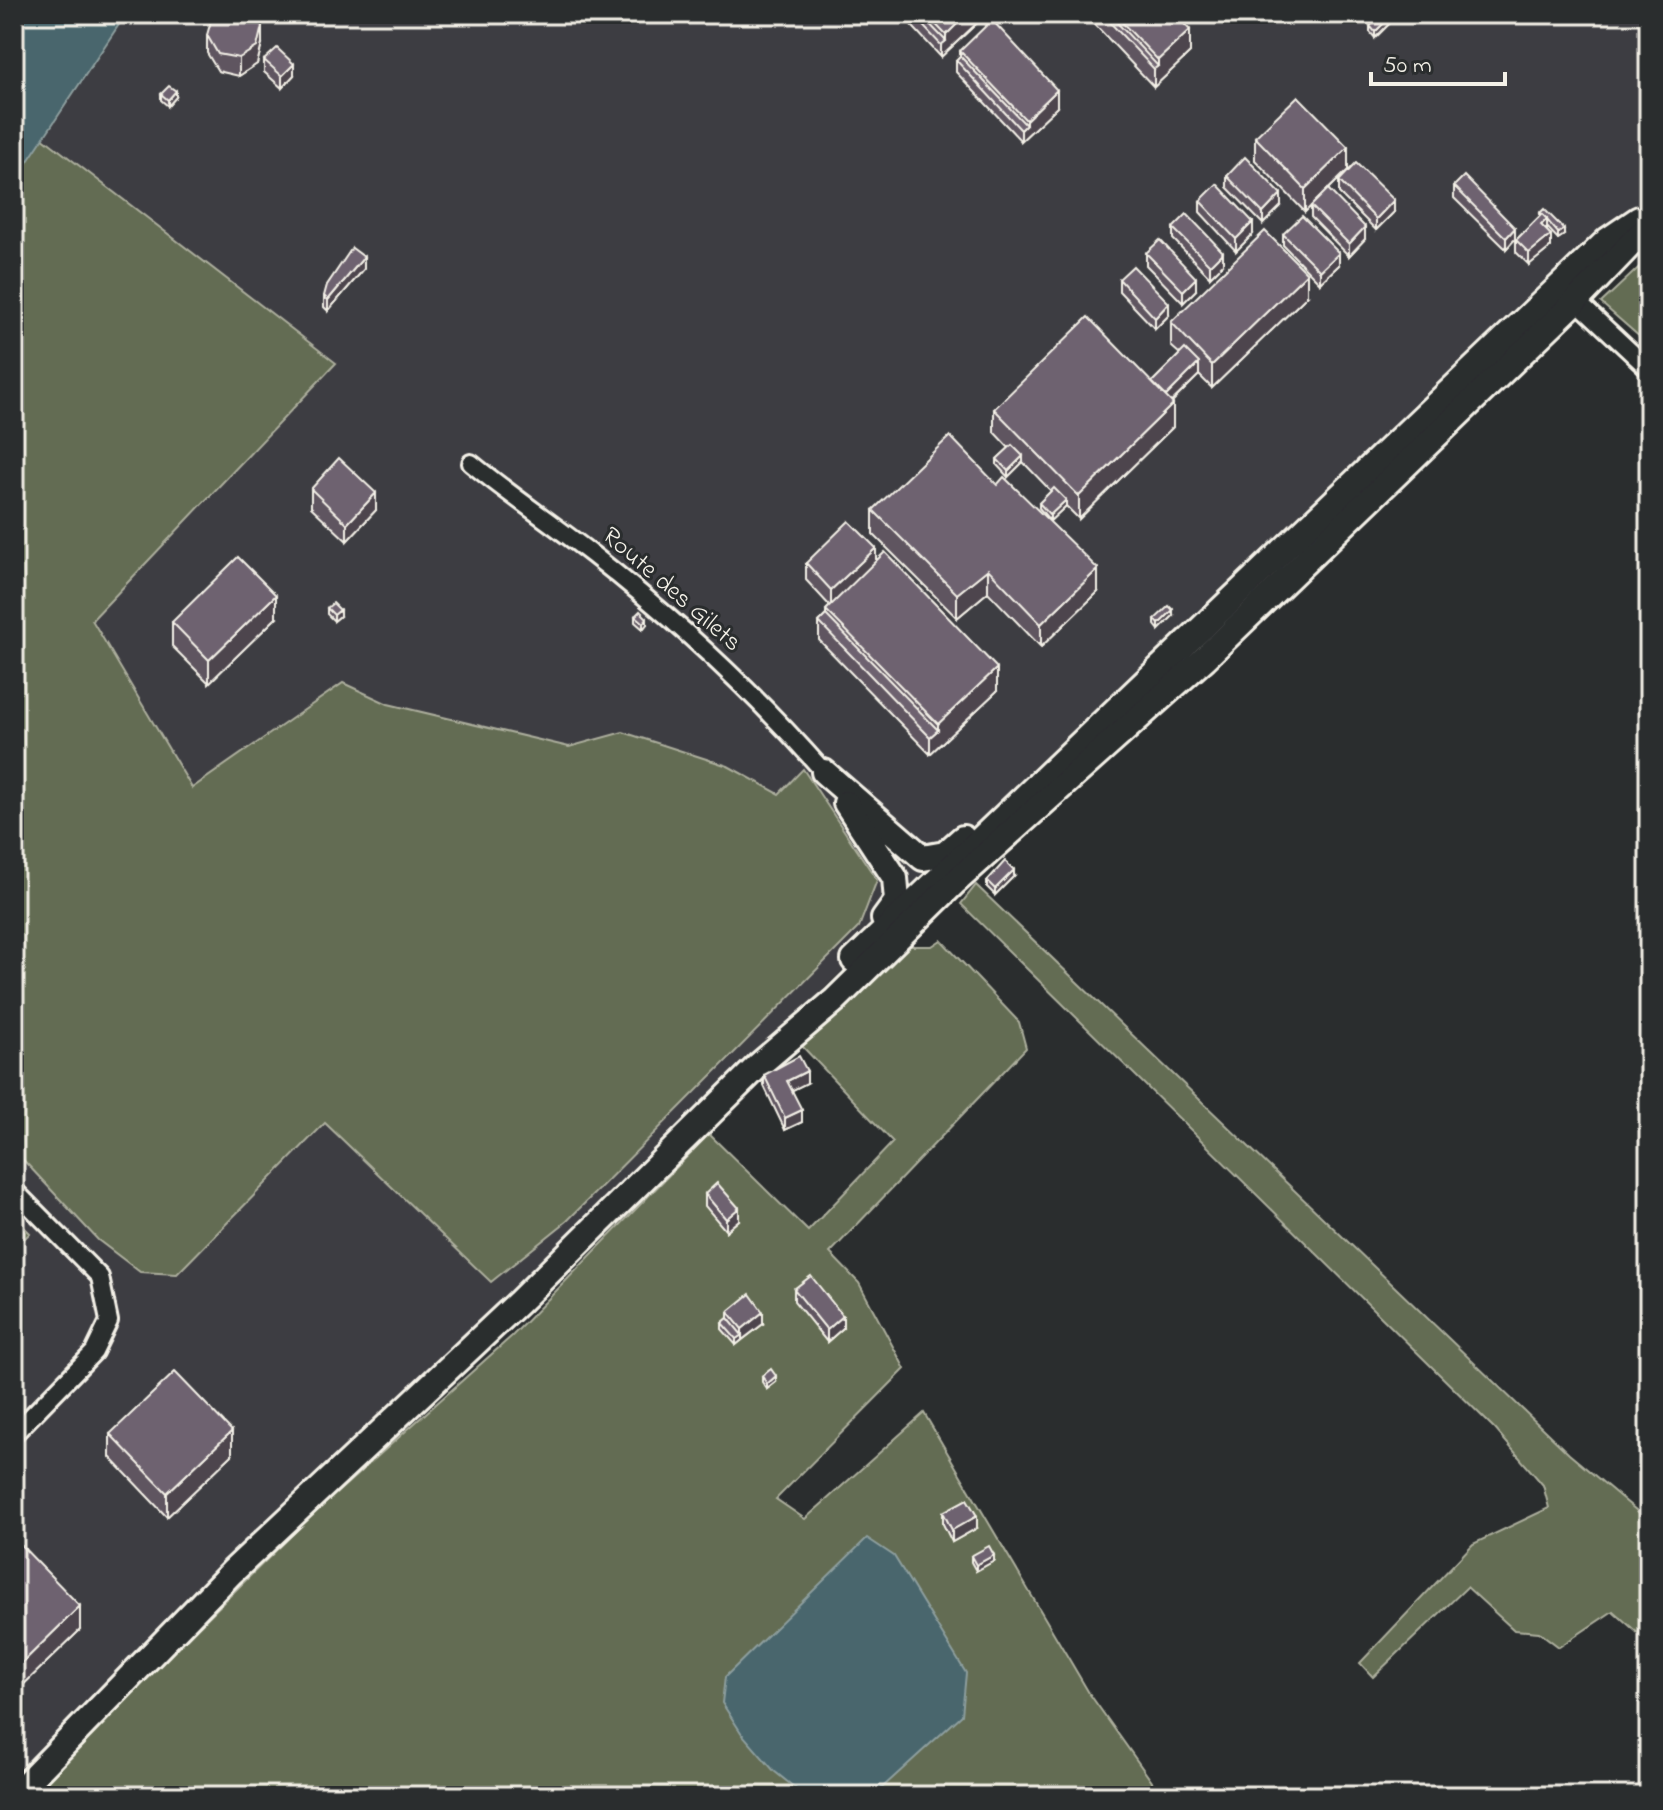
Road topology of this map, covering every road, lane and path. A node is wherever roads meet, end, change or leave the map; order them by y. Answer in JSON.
{"nodes":[{"id":1,"x":1649,"y":212,"type":"edge"},
{"id":2,"x":1649,"y":225,"type":"edge"},
{"id":3,"x":1568,"y":293,"type":"junction"},
{"id":4,"x":1649,"y":369,"type":"edge"},
{"id":5,"x":471,"y":463,"type":"dead end"},
{"id":6,"x":824,"y":772,"type":"junction"},
{"id":7,"x":1034,"y":785,"type":"junction"},
{"id":8,"x":931,"y":895,"type":"junction"},
{"id":9,"x":848,"y":965,"type":"junction"},
{"id":10,"x":759,"y":1065,"type":"junction"},
{"id":11,"x":14,"y":1190,"type":"edge"},
{"id":12,"x":14,"y":1434,"type":"edge"},
{"id":13,"x":15,"y":1792,"type":"edge"}],
"edges":[{"from":1,"to":3,"type":"main road"},
{"from":2,"to":3,"type":"main road"},
{"from":3,"to":4,"type":"street"},
{"from":3,"to":7,"type":"main road"},
{"from":3,"to":8,"type":"main road"},
{"from":5,"to":6,"type":"street","name":"Route des Gilets"},
{"from":6,"to":7,"type":"main road","name":"Route des Gilets"},
{"from":6,"to":8,"type":"main road","name":"Route des Gilets"},
{"from":6,"to":9,"type":"main road","name":"Route des Gilets"},
{"from":7,"to":8,"type":"main road"},
{"from":8,"to":9,"type":"main road"},
{"from":8,"to":10,"type":"main road"},
{"from":9,"to":10,"type":"main road"},
{"from":10,"to":13,"type":"main road"},
{"from":11,"to":12,"type":"street"}]}
